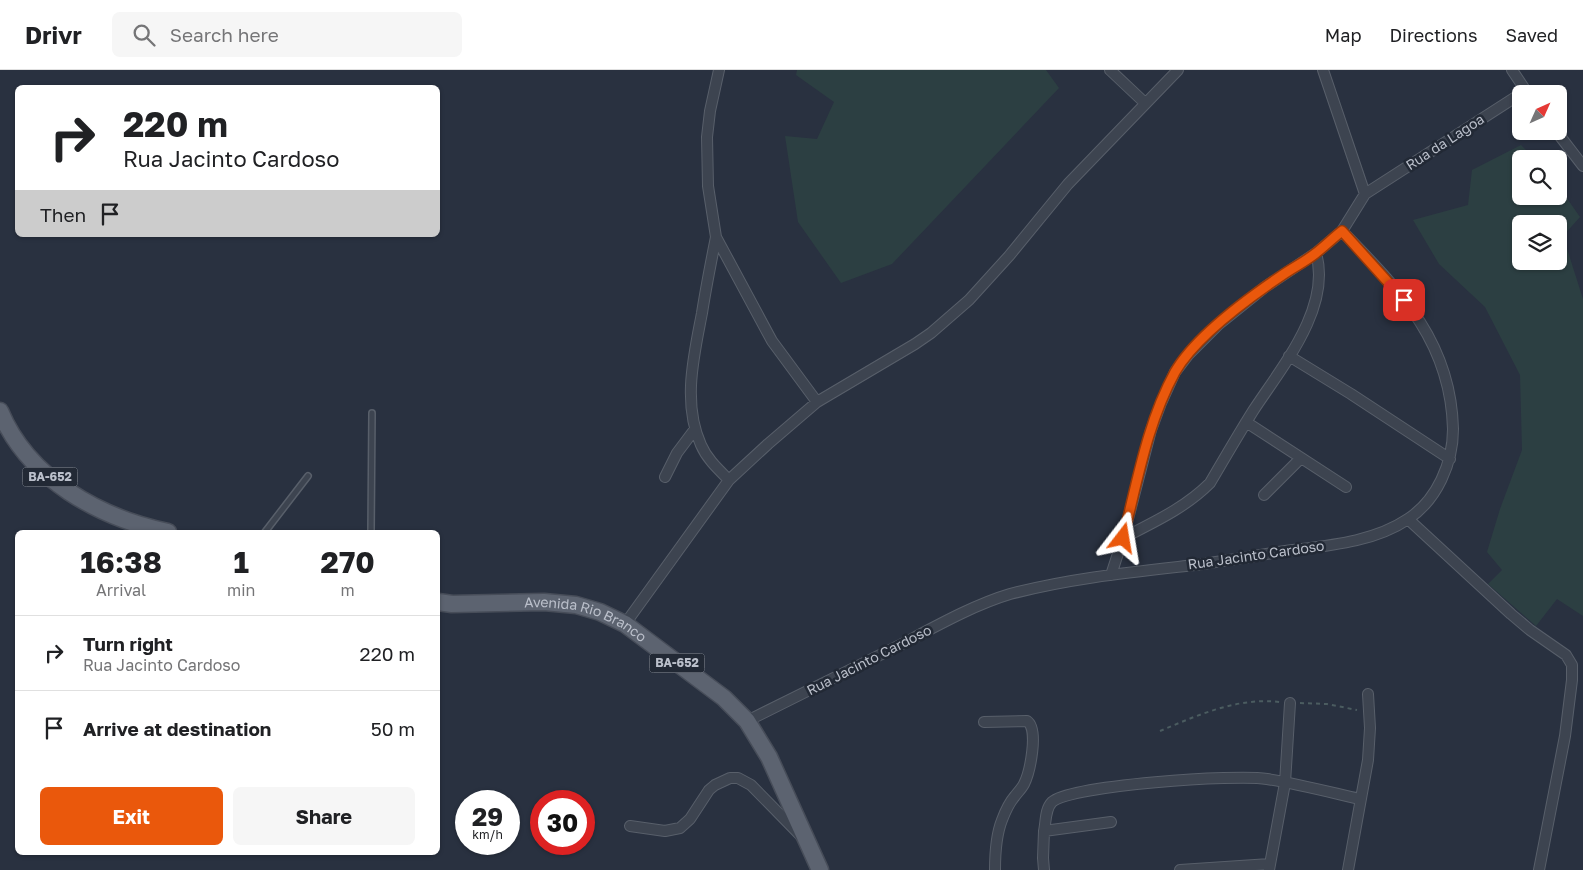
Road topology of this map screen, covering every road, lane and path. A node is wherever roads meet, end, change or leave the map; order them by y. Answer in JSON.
{"nodes":[{"id":1,"x":719,"y":70,"type":"edge"},
{"id":2,"x":1110,"y":70,"type":"edge"},
{"id":3,"x":1178,"y":70,"type":"edge"},
{"id":4,"x":1323,"y":70,"type":"edge"},
{"id":5,"x":1512,"y":70,"type":"edge"},
{"id":6,"x":1522,"y":85,"type":"edge"},
{"id":7,"x":1512,"y":101,"type":"edge"},
{"id":8,"x":1145,"y":103,"type":"junction"},
{"id":9,"x":1563,"y":140,"type":"edge"},
{"id":10,"x":1583,"y":166,"type":"edge"},
{"id":11,"x":1365,"y":194,"type":"junction"},
{"id":12,"x":1342,"y":231,"type":"junction"},
{"id":13,"x":716,"y":237,"type":"junction"},
{"id":14,"x":1316,"y":254,"type":"junction"},
{"id":15,"x":1289,"y":356,"type":"junction"},
{"id":16,"x":817,"y":402,"type":"junction"},
{"id":17,"x":0,"y":411,"type":"edge"},
{"id":18,"x":372,"y":413,"type":"dead end"},
{"id":19,"x":1246,"y":422,"type":"junction"},
{"id":20,"x":695,"y":429,"type":"junction"},
{"id":21,"x":1301,"y":458,"type":"junction"},
{"id":22,"x":1450,"y":459,"type":"junction"},
{"id":23,"x":308,"y":476,"type":"dead end"},
{"id":24,"x":665,"y":477,"type":"dead end"},
{"id":25,"x":729,"y":480,"type":"junction"},
{"id":26,"x":1346,"y":487,"type":"dead end"},
{"id":27,"x":1264,"y":495,"type":"dead end"},
{"id":28,"x":1408,"y":519,"type":"junction"},
{"id":29,"x":157,"y":530,"type":"edge"},
{"id":30,"x":267,"y":530,"type":"edge"},
{"id":31,"x":371,"y":530,"type":"edge"},
{"id":32,"x":1123,"y":538,"type":"junction"},
{"id":33,"x":1111,"y":574,"type":"junction"},
{"id":34,"x":440,"y":602,"type":"edge"},
{"id":35,"x":624,"y":624,"type":"junction"},
{"id":36,"x":1368,"y":694,"type":"dead end"},
{"id":37,"x":1290,"y":703,"type":"junction"},
{"id":38,"x":1369,"y":713,"type":"junction"},
{"id":39,"x":747,"y":721,"type":"junction"},
{"id":40,"x":984,"y":722,"type":"dead end"},
{"id":41,"x":1160,"y":730,"type":"dead end"},
{"id":42,"x":1285,"y":783,"type":"junction"},
{"id":43,"x":1360,"y":799,"type":"junction"},
{"id":44,"x":1111,"y":822,"type":"dead end"},
{"id":45,"x":630,"y":826,"type":"dead end"},
{"id":46,"x":1044,"y":831,"type":"junction"},
{"id":47,"x":809,"y":844,"type":"junction"},
{"id":48,"x":1270,"y":867,"type":"edge"},
{"id":49,"x":820,"y":870,"type":"edge"},
{"id":50,"x":995,"y":870,"type":"edge"},
{"id":51,"x":1044,"y":870,"type":"edge"},
{"id":52,"x":1180,"y":870,"type":"edge"},
{"id":53,"x":1348,"y":870,"type":"edge"},
{"id":54,"x":1539,"y":870,"type":"edge"}],
"edges":[{"from":1,"to":13,"type":"street"},
{"from":2,"to":8,"type":"street"},
{"from":3,"to":8,"type":"street"},
{"from":4,"to":11,"type":"street"},
{"from":5,"to":6,"type":"street"},
{"from":7,"to":11,"type":"street","name":"Rua da Lagoa"},
{"from":8,"to":16,"type":"street"},
{"from":9,"to":10,"type":"street"},
{"from":11,"to":12,"type":"street"},
{"from":12,"to":14,"type":"street"},
{"from":12,"to":22,"type":"street","name":"Rua Jacinto Cardoso"},
{"from":13,"to":16,"type":"street"},
{"from":13,"to":20,"type":"street"},
{"from":14,"to":15,"type":"street"},
{"from":14,"to":32,"type":"street"},
{"from":15,"to":19,"type":"street"},
{"from":15,"to":22,"type":"street"},
{"from":16,"to":25,"type":"street"},
{"from":17,"to":29,"type":"main road","number":"BA-652"},
{"from":18,"to":31,"type":"lane"},
{"from":19,"to":21,"type":"street"},
{"from":19,"to":32,"type":"street"},
{"from":20,"to":24,"type":"street"},
{"from":20,"to":25,"type":"street"},
{"from":21,"to":26,"type":"street"},
{"from":21,"to":27,"type":"street"},
{"from":22,"to":28,"type":"street","name":"Rua Jacinto Cardoso"},
{"from":23,"to":30,"type":"lane"},
{"from":25,"to":35,"type":"street"},
{"from":28,"to":33,"type":"street","name":"Rua Jacinto Cardoso"},
{"from":28,"to":54,"type":"street"},
{"from":32,"to":33,"type":"street"},
{"from":33,"to":39,"type":"street","name":"Rua Jacinto Cardoso"},
{"from":34,"to":35,"type":"main road","name":"Avenida Rio Branco","number":"BA-652"},
{"from":35,"to":39,"type":"main road","name":"Avenida Rio Branco","number":"BA-652"},
{"from":36,"to":38,"type":"street"},
{"from":37,"to":38,"type":"path"},
{"from":37,"to":41,"type":"path"},
{"from":37,"to":42,"type":"street"},
{"from":38,"to":43,"type":"street"},
{"from":39,"to":47,"type":"main road","name":"Avenida Rio Branco","number":"BA-652"},
{"from":40,"to":50,"type":"street"},
{"from":42,"to":43,"type":"street"},
{"from":42,"to":46,"type":"street"},
{"from":42,"to":48,"type":"street"},
{"from":43,"to":53,"type":"street"},
{"from":44,"to":46,"type":"street"},
{"from":45,"to":47,"type":"street"},
{"from":46,"to":51,"type":"street"},
{"from":47,"to":49,"type":"main road","name":"Avenida Rio Branco","number":"BA-652"},
{"from":48,"to":52,"type":"street"}]}
